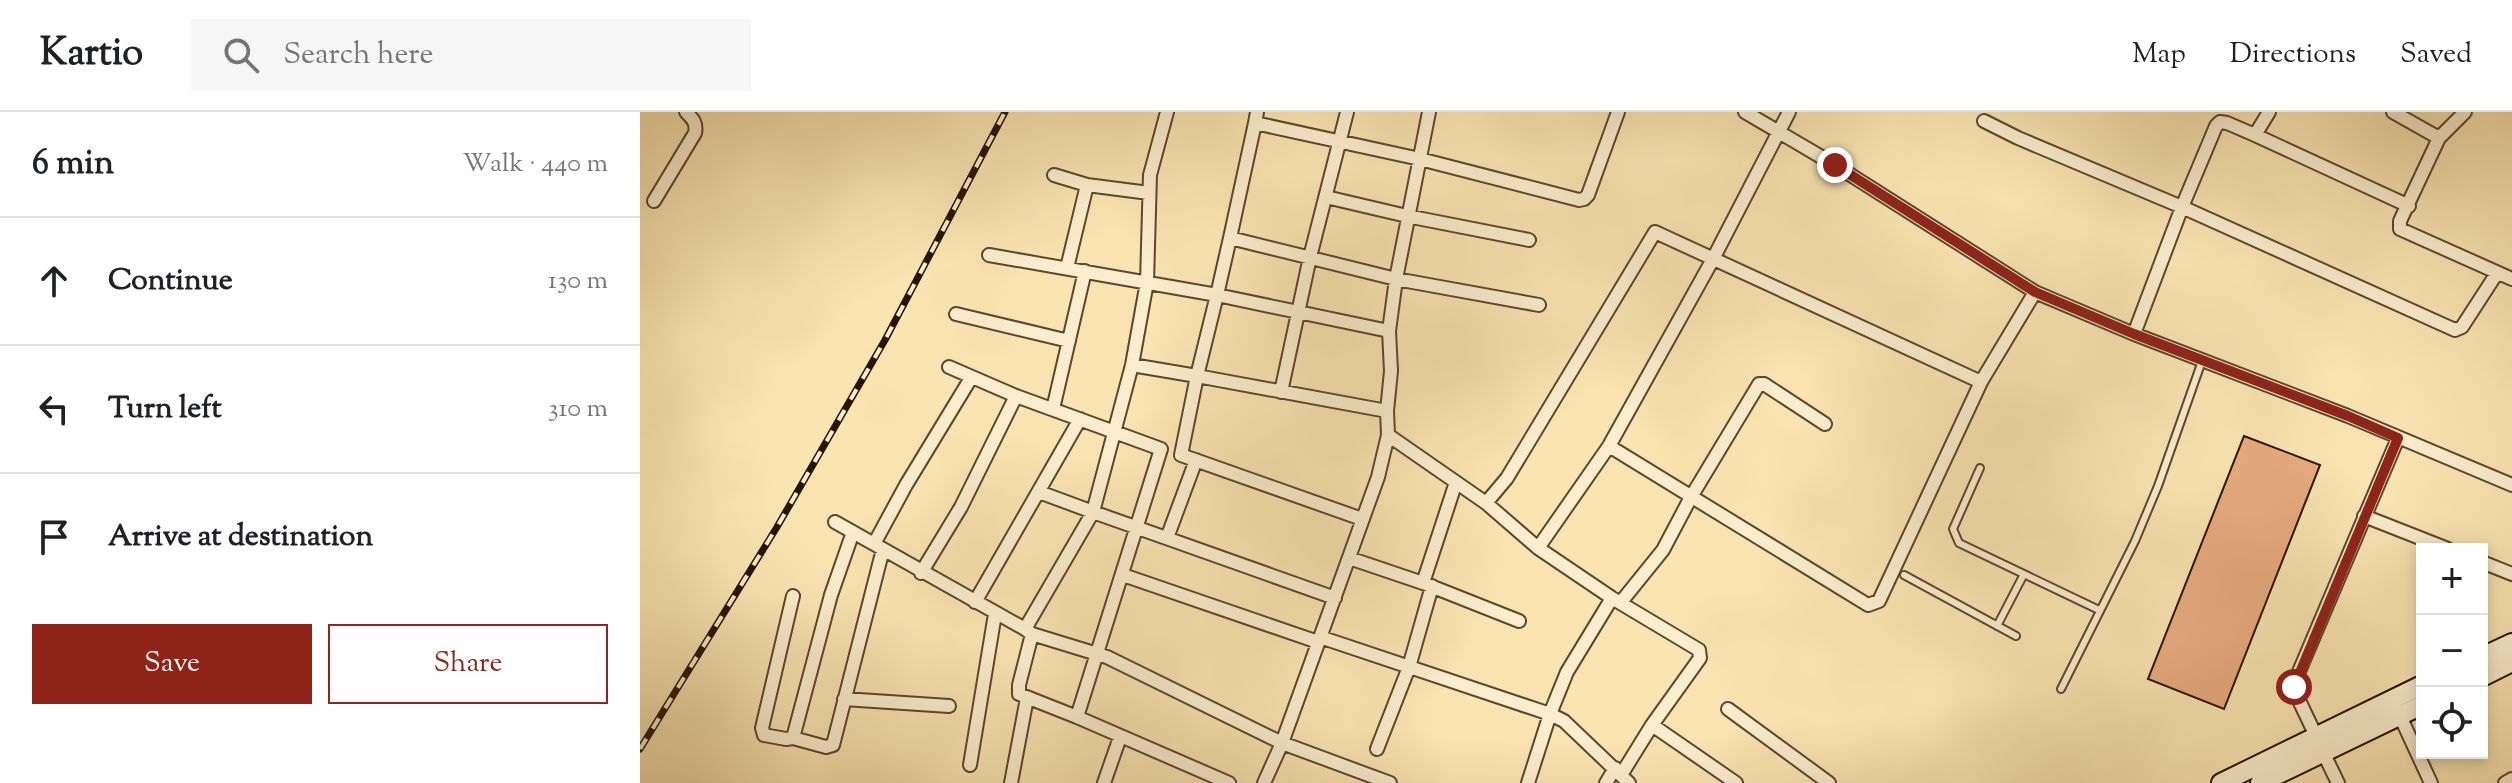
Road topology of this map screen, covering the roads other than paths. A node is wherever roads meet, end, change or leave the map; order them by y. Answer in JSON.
{"nodes":[{"id":1,"x":686,"y":112,"type":"edge"},
{"id":2,"x":1167,"y":112,"type":"edge"},
{"id":3,"x":1347,"y":112,"type":"edge"},
{"id":4,"x":1429,"y":112,"type":"edge"},
{"id":5,"x":1618,"y":112,"type":"edge"},
{"id":6,"x":1745,"y":112,"type":"edge"},
{"id":7,"x":1789,"y":112,"type":"edge"},
{"id":8,"x":2269,"y":112,"type":"edge"},
{"id":9,"x":2393,"y":112,"type":"edge"},
{"id":10,"x":2465,"y":112,"type":"edge"},
{"id":11,"x":1256,"y":118,"type":"edge"},
{"id":12,"x":1984,"y":121,"type":"dead end"},
{"id":13,"x":1778,"y":130,"type":"junction"},
{"id":14,"x":2255,"y":135,"type":"junction"},
{"id":15,"x":2439,"y":138,"type":"junction"},
{"id":16,"x":1340,"y":141,"type":"junction"},
{"id":17,"x":1420,"y":159,"type":"junction"},
{"id":18,"x":1054,"y":175,"type":"dead end"},
{"id":19,"x":1087,"y":185,"type":"junction"},
{"id":20,"x":1149,"y":193,"type":"junction"},
{"id":21,"x":1326,"y":197,"type":"junction"},
{"id":22,"x":654,"y":201,"type":"dead end"},
{"id":23,"x":2409,"y":206,"type":"junction"},
{"id":24,"x":2182,"y":207,"type":"junction"},
{"id":25,"x":1407,"y":216,"type":"junction"},
{"id":26,"x":1230,"y":238,"type":"junction"},
{"id":27,"x":1529,"y":240,"type":"dead end"},
{"id":28,"x":989,"y":255,"type":"dead end"},
{"id":29,"x":1310,"y":257,"type":"junction"},
{"id":30,"x":1713,"y":259,"type":"junction"},
{"id":31,"x":1067,"y":268,"type":"junction"},
{"id":32,"x":1085,"y":271,"type":"junction"},
{"id":33,"x":2497,"y":273,"type":"junction"},
{"id":34,"x":1396,"y":279,"type":"junction"},
{"id":35,"x":2512,"y":279,"type":"edge"},
{"id":36,"x":1147,"y":282,"type":"junction"},
{"id":37,"x":2035,"y":292,"type":"junction"},
{"id":38,"x":1217,"y":295,"type":"junction"},
{"id":39,"x":1539,"y":305,"type":"dead end"},
{"id":40,"x":1299,"y":313,"type":"junction"},
{"id":41,"x":956,"y":314,"type":"dead end"},
{"id":42,"x":1389,"y":331,"type":"junction"},
{"id":43,"x":2134,"y":334,"type":"junction"},
{"id":44,"x":1069,"y":341,"type":"junction"},
{"id":45,"x":2202,"y":361,"type":"junction"},
{"id":46,"x":1132,"y":365,"type":"junction"},
{"id":47,"x":949,"y":367,"type":"dead end"},
{"id":48,"x":1197,"y":376,"type":"junction"},
{"id":49,"x":971,"y":378,"type":"junction"},
{"id":50,"x":1981,"y":382,"type":"junction"},
{"id":51,"x":1281,"y":392,"type":"junction"},
{"id":52,"x":1016,"y":396,"type":"junction"},
{"id":53,"x":1053,"y":409,"type":"junction"},
{"id":54,"x":1387,"y":411,"type":"junction"},
{"id":55,"x":1080,"y":419,"type":"junction"},
{"id":56,"x":1825,"y":424,"type":"dead end"},
{"id":57,"x":1114,"y":432,"type":"junction"},
{"id":58,"x":1388,"y":435,"type":"junction"},
{"id":59,"x":2398,"y":438,"type":"junction"},
{"id":60,"x":1609,"y":446,"type":"junction"},
{"id":61,"x":1161,"y":449,"type":"junction"},
{"id":62,"x":1181,"y":455,"type":"junction"},
{"id":63,"x":1196,"y":460,"type":"junction"},
{"id":64,"x":1980,"y":468,"type":"dead end"},
{"id":65,"x":2511,"y":480,"type":"edge"},
{"id":66,"x":1456,"y":482,"type":"junction"},
{"id":67,"x":1039,"y":492,"type":"junction"},
{"id":68,"x":1691,"y":497,"type":"junction"},
{"id":69,"x":1486,"y":503,"type":"junction"},
{"id":70,"x":1093,"y":512,"type":"junction"},
{"id":71,"x":2364,"y":516,"type":"junction"},
{"id":72,"x":1362,"y":519,"type":"junction"},
{"id":73,"x":835,"y":522,"type":"dead end"},
{"id":74,"x":1138,"y":528,"type":"junction"},
{"id":75,"x":853,"y":532,"type":"junction"},
{"id":76,"x":1167,"y":538,"type":"junction"},
{"id":77,"x":2433,"y":543,"type":"edge"},
{"id":78,"x":878,"y":547,"type":"junction"},
{"id":79,"x":1538,"y":548,"type":"junction"},
{"id":80,"x":1349,"y":558,"type":"junction"},
{"id":81,"x":2488,"y":564,"type":"edge"},
{"id":82,"x":921,"y":573,"type":"junction"},
{"id":83,"x":2024,"y":574,"type":"junction"},
{"id":84,"x":2512,"y":574,"type":"edge"},
{"id":85,"x":1123,"y":575,"type":"junction"},
{"id":86,"x":1904,"y":575,"type":"dead end"},
{"id":87,"x":1428,"y":584,"type":"junction"},
{"id":88,"x":793,"y":596,"type":"dead end"},
{"id":89,"x":1335,"y":598,"type":"junction"},
{"id":90,"x":1617,"y":600,"type":"junction"},
{"id":91,"x":975,"y":602,"type":"junction"},
{"id":92,"x":2099,"y":610,"type":"junction"},
{"id":93,"x":995,"y":614,"type":"junction"},
{"id":94,"x":1519,"y":621,"type":"dead end"},
{"id":95,"x":1997,"y":626,"type":"junction"},
{"id":96,"x":1028,"y":632,"type":"junction"},
{"id":97,"x":2016,"y":636,"type":"dead end"},
{"id":98,"x":1319,"y":640,"type":"junction"},
{"id":99,"x":2512,"y":643,"type":"edge"},
{"id":100,"x":1098,"y":653,"type":"junction"},
{"id":101,"x":2488,"y":654,"type":"edge"},
{"id":102,"x":2512,"y":662,"type":"edge"},
{"id":103,"x":1409,"y":667,"type":"junction"},
{"id":104,"x":2488,"y":674,"type":"edge"},
{"id":105,"x":2419,"y":687,"type":"edge"},
{"id":106,"x":2061,"y":689,"type":"dead end"},
{"id":107,"x":1027,"y":698,"type":"junction"},
{"id":108,"x":844,"y":699,"type":"junction"},
{"id":109,"x":949,"y":706,"type":"dead end"},
{"id":110,"x":2416,"y":708,"type":"edge"},
{"id":111,"x":1728,"y":709,"type":"dead end"},
{"id":112,"x":1550,"y":714,"type":"junction"},
{"id":113,"x":2400,"y":716,"type":"junction"},
{"id":114,"x":1077,"y":717,"type":"junction"},
{"id":115,"x":2362,"y":724,"type":"junction"},
{"id":116,"x":1652,"y":725,"type":"junction"},
{"id":117,"x":1120,"y":737,"type":"junction"},
{"id":118,"x":793,"y":738,"type":"junction"},
{"id":119,"x":1282,"y":743,"type":"junction"},
{"id":120,"x":2320,"y":744,"type":"junction"},
{"id":121,"x":1377,"y":749,"type":"dead end"},
{"id":122,"x":970,"y":765,"type":"dead end"},
{"id":123,"x":1622,"y":775,"type":"edge"},
{"id":124,"x":2512,"y":779,"type":"edge"},
{"id":125,"x":1011,"y":783,"type":"edge"},
{"id":126,"x":1104,"y":783,"type":"edge"},
{"id":127,"x":1229,"y":783,"type":"edge"},
{"id":128,"x":1264,"y":783,"type":"edge"},
{"id":129,"x":1390,"y":783,"type":"edge"},
{"id":130,"x":1528,"y":783,"type":"edge"},
{"id":131,"x":1606,"y":783,"type":"edge"},
{"id":132,"x":1736,"y":783,"type":"edge"},
{"id":133,"x":1829,"y":783,"type":"edge"},
{"id":134,"x":2221,"y":783,"type":"edge"},
{"id":135,"x":2260,"y":783,"type":"edge"},
{"id":136,"x":2338,"y":783,"type":"edge"},
{"id":137,"x":2431,"y":783,"type":"edge"},
{"id":138,"x":2505,"y":783,"type":"edge"}],
"edges":[{"from":1,"to":22,"type":"street"},
{"from":2,"to":20,"type":"street"},
{"from":3,"to":16,"type":"street"},
{"from":4,"to":17,"type":"street"},
{"from":5,"to":17,"type":"street"},
{"from":6,"to":13,"type":"street"},
{"from":7,"to":13,"type":"street"},
{"from":8,"to":14,"type":"street"},
{"from":9,"to":15,"type":"street"},
{"from":10,"to":15,"type":"street"},
{"from":11,"to":16,"type":"street"},
{"from":11,"to":26,"type":"street"},
{"from":12,"to":24,"type":"street"},
{"from":13,"to":30,"type":"street"},
{"from":13,"to":37,"type":"street"},
{"from":14,"to":23,"type":"street"},
{"from":14,"to":24,"type":"street"},
{"from":15,"to":23,"type":"street"},
{"from":16,"to":17,"type":"street"},
{"from":16,"to":21,"type":"street"},
{"from":17,"to":25,"type":"street"},
{"from":18,"to":19,"type":"street"},
{"from":19,"to":20,"type":"street"},
{"from":19,"to":31,"type":"street"},
{"from":20,"to":36,"type":"street"},
{"from":21,"to":25,"type":"street"},
{"from":21,"to":29,"type":"street"},
{"from":23,"to":33,"type":"street"},
{"from":24,"to":33,"type":"street"},
{"from":24,"to":43,"type":"street"},
{"from":25,"to":27,"type":"street"},
{"from":25,"to":34,"type":"street"},
{"from":26,"to":29,"type":"street"},
{"from":26,"to":38,"type":"street"},
{"from":28,"to":31,"type":"street"},
{"from":29,"to":34,"type":"street"},
{"from":29,"to":40,"type":"street"},
{"from":30,"to":50,"type":"street"},
{"from":30,"to":60,"type":"street"},
{"from":30,"to":69,"type":"street"},
{"from":31,"to":32,"type":"street"},
{"from":32,"to":36,"type":"street"},
{"from":32,"to":44,"type":"street"},
{"from":33,"to":35,"type":"street"},
{"from":34,"to":39,"type":"street"},
{"from":34,"to":42,"type":"street"},
{"from":36,"to":38,"type":"street"},
{"from":36,"to":46,"type":"street"},
{"from":37,"to":43,"type":"street"},
{"from":37,"to":50,"type":"street"},
{"from":38,"to":40,"type":"street"},
{"from":38,"to":48,"type":"street"},
{"from":40,"to":42,"type":"street"},
{"from":40,"to":51,"type":"street"},
{"from":41,"to":44,"type":"street"},
{"from":42,"to":54,"type":"street"},
{"from":43,"to":45,"type":"street"},
{"from":44,"to":53,"type":"street"},
{"from":45,"to":59,"type":"street"},
{"from":45,"to":92,"type":"lane"},
{"from":46,"to":48,"type":"street"},
{"from":46,"to":57,"type":"street"},
{"from":47,"to":49,"type":"street"},
{"from":48,"to":51,"type":"street"},
{"from":48,"to":62,"type":"street"},
{"from":49,"to":52,"type":"street"},
{"from":49,"to":78,"type":"street"},
{"from":50,"to":68,"type":"street"},
{"from":51,"to":54,"type":"street"},
{"from":52,"to":53,"type":"street"},
{"from":52,"to":82,"type":"street"},
{"from":53,"to":55,"type":"street"},
{"from":54,"to":58,"type":"street"},
{"from":55,"to":57,"type":"street"},
{"from":55,"to":67,"type":"street"},
{"from":56,"to":68,"type":"street"},
{"from":57,"to":61,"type":"street"},
{"from":57,"to":70,"type":"street"},
{"from":58,"to":66,"type":"street"},
{"from":58,"to":72,"type":"street"},
{"from":59,"to":65,"type":"street"},
{"from":59,"to":71,"type":"street"},
{"from":60,"to":68,"type":"street"},
{"from":60,"to":79,"type":"street"},
{"from":61,"to":62,"type":"street"},
{"from":61,"to":74,"type":"street"},
{"from":62,"to":63,"type":"street"},
{"from":63,"to":72,"type":"street"},
{"from":63,"to":76,"type":"street"},
{"from":64,"to":83,"type":"lane"},
{"from":66,"to":69,"type":"street"},
{"from":66,"to":87,"type":"street"},
{"from":67,"to":70,"type":"street"},
{"from":67,"to":91,"type":"street"},
{"from":68,"to":90,"type":"street"},
{"from":69,"to":79,"type":"street"},
{"from":70,"to":74,"type":"street"},
{"from":70,"to":96,"type":"street"},
{"from":71,"to":77,"type":"street"},
{"from":71,"to":120,"type":"street"},
{"from":72,"to":80,"type":"street"},
{"from":73,"to":75,"type":"street"},
{"from":74,"to":76,"type":"street"},
{"from":74,"to":85,"type":"street"},
{"from":75,"to":78,"type":"street"},
{"from":75,"to":118,"type":"street"},
{"from":76,"to":89,"type":"street"},
{"from":78,"to":82,"type":"street"},
{"from":78,"to":108,"type":"street"},
{"from":79,"to":90,"type":"street"},
{"from":80,"to":87,"type":"street"},
{"from":80,"to":89,"type":"street"},
{"from":81,"to":84,"type":"street"},
{"from":82,"to":91,"type":"street"},
{"from":83,"to":92,"type":"lane"},
{"from":83,"to":95,"type":"lane"},
{"from":85,"to":98,"type":"street"},
{"from":85,"to":100,"type":"street"},
{"from":86,"to":95,"type":"lane"},
{"from":87,"to":94,"type":"street"},
{"from":87,"to":103,"type":"street"},
{"from":88,"to":118,"type":"street"},
{"from":89,"to":98,"type":"street"},
{"from":90,"to":112,"type":"street"},
{"from":90,"to":116,"type":"street"},
{"from":91,"to":93,"type":"street"},
{"from":92,"to":106,"type":"lane"},
{"from":93,"to":96,"type":"street"},
{"from":93,"to":122,"type":"street"},
{"from":95,"to":97,"type":"lane"},
{"from":96,"to":100,"type":"street"},
{"from":96,"to":107,"type":"street"},
{"from":98,"to":103,"type":"street"},
{"from":98,"to":119,"type":"street"},
{"from":99,"to":101,"type":"main road"},
{"from":100,"to":114,"type":"street"},
{"from":100,"to":119,"type":"street"},
{"from":102,"to":104,"type":"main road"},
{"from":103,"to":112,"type":"street"},
{"from":103,"to":121,"type":"street"},
{"from":105,"to":115,"type":"main road"},
{"from":107,"to":114,"type":"street"},
{"from":107,"to":125,"type":"street"},
{"from":108,"to":109,"type":"street"},
{"from":108,"to":118,"type":"street"},
{"from":110,"to":113,"type":"main road"},
{"from":111,"to":133,"type":"street"},
{"from":112,"to":123,"type":"street"},
{"from":112,"to":130,"type":"street"},
{"from":113,"to":115,"type":"main road"},
{"from":113,"to":137,"type":"street"},
{"from":114,"to":117,"type":"street"},
{"from":115,"to":120,"type":"main road"},
{"from":116,"to":123,"type":"street"},
{"from":116,"to":132,"type":"street"},
{"from":117,"to":126,"type":"street"},
{"from":117,"to":127,"type":"street"},
{"from":119,"to":128,"type":"street"},
{"from":119,"to":129,"type":"street"},
{"from":120,"to":134,"type":"main road"},
{"from":120,"to":135,"type":"main road"},
{"from":120,"to":136,"type":"street"},
{"from":123,"to":131,"type":"street"},
{"from":124,"to":138,"type":"street"}]}
